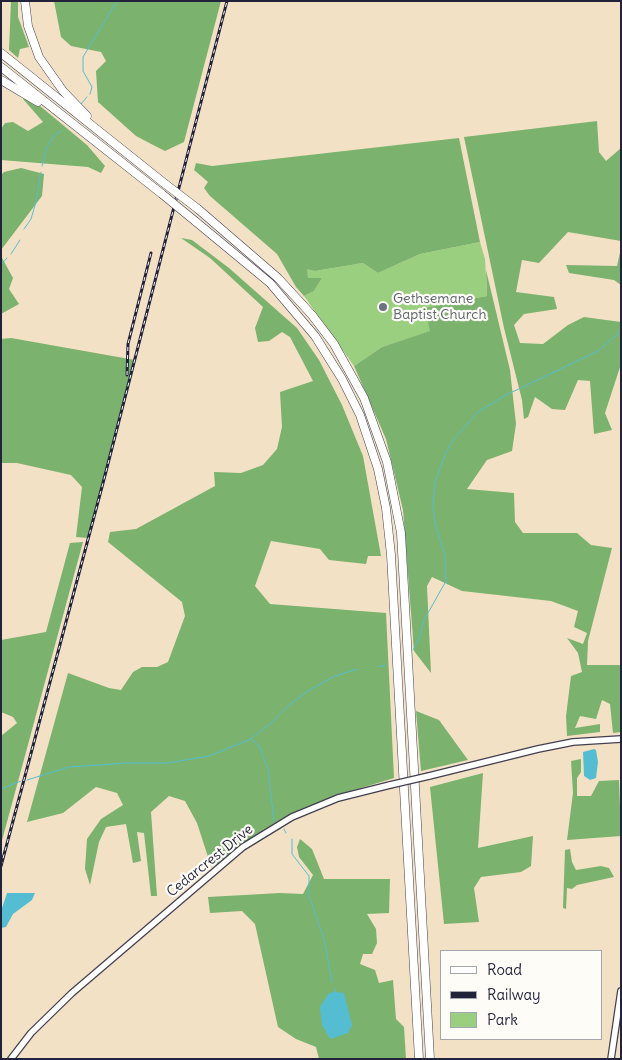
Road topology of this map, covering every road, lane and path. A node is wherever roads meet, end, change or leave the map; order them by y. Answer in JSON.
{"nodes":[{"id":1,"x":25,"y":1,"type":"edge"},
{"id":2,"x":1,"y":53,"type":"edge"},
{"id":3,"x":1,"y":67,"type":"edge"},
{"id":4,"x":1,"y":80,"type":"edge"},
{"id":5,"x":62,"y":116,"type":"junction"},
{"id":6,"x":127,"y":152,"type":"junction"},
{"id":7,"x":621,"y":739,"type":"edge"},
{"id":8,"x":621,"y":991,"type":"edge"},
{"id":9,"x":11,"y":1059,"type":"edge"},
{"id":10,"x":419,"y":1059,"type":"edge"},
{"id":11,"x":430,"y":1059,"type":"edge"},
{"id":12,"x":611,"y":1059,"type":"edge"}],
"edges":[{"from":1,"to":6,"type":"highway"},
{"from":2,"to":6,"type":"highway"},
{"from":3,"to":5,"type":"highway"},
{"from":4,"to":5,"type":"highway"},
{"from":5,"to":10,"type":"highway","bridge":true},
{"from":6,"to":11,"type":"highway","bridge":true},
{"from":7,"to":9,"type":"street","name":"Cedarcrest Drive","bridge":true},
{"from":8,"to":12,"type":"street"}]}
